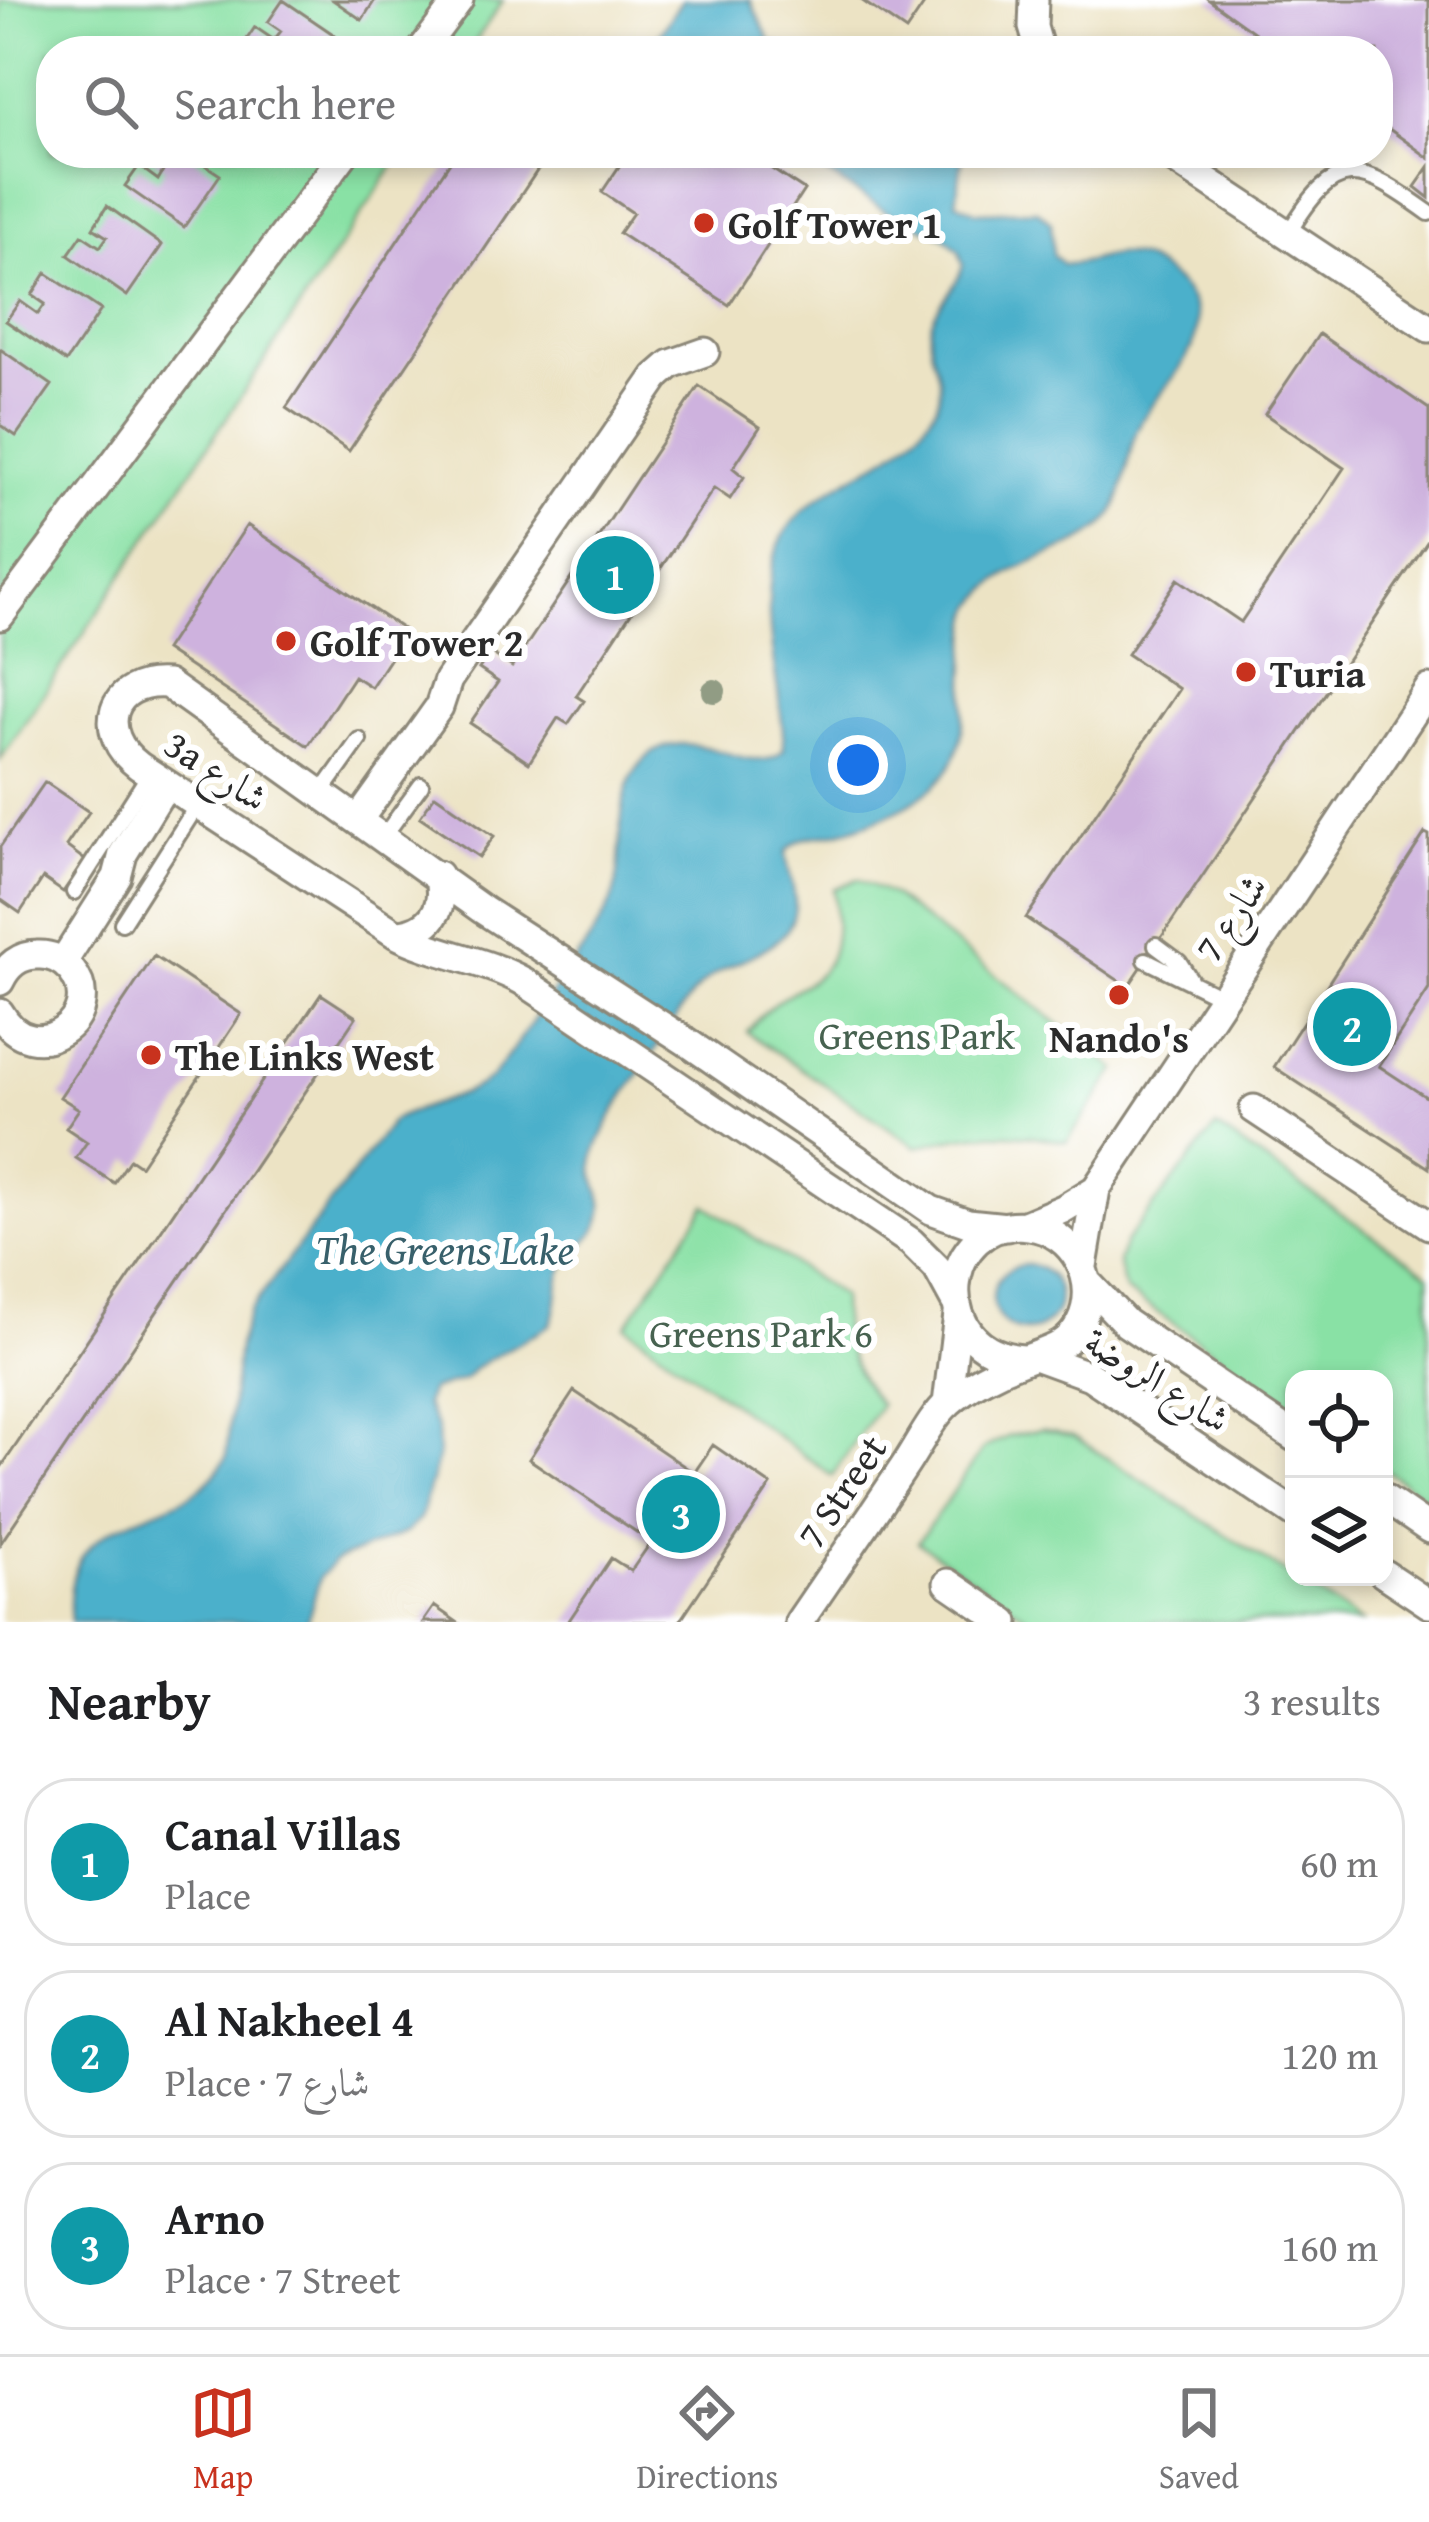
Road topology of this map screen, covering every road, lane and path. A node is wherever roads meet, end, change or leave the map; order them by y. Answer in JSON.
{"nodes":[{"id":1,"x":459,"y":0,"type":"edge"},
{"id":2,"x":1034,"y":0,"type":"edge"},
{"id":3,"x":432,"y":36,"type":"edge"},
{"id":4,"x":1035,"y":36,"type":"edge"},
{"id":5,"x":334,"y":168,"type":"edge"},
{"id":6,"x":1188,"y":168,"type":"edge"},
{"id":7,"x":1429,"y":213,"type":"edge"},
{"id":8,"x":1288,"y":234,"type":"junction"},
{"id":9,"x":1429,"y":328,"type":"edge"},
{"id":10,"x":705,"y":352,"type":"dead end"},
{"id":11,"x":0,"y":616,"type":"edge"},
{"id":12,"x":1429,"y":689,"type":"edge"},
{"id":13,"x":359,"y":740,"type":"dead end"},
{"id":14,"x":421,"y":785,"type":"dead end"},
{"id":15,"x":174,"y":789,"type":"junction"},
{"id":16,"x":341,"y":807,"type":"junction"},
{"id":17,"x":384,"y":836,"type":"junction"},
{"id":18,"x":438,"y":875,"type":"junction"},
{"id":19,"x":74,"y":892,"type":"dead end"},
{"id":20,"x":122,"y":923,"type":"dead end"},
{"id":21,"x":396,"y":934,"type":"junction"},
{"id":22,"x":1156,"y":945,"type":"dead end"},
{"id":23,"x":1145,"y":961,"type":"dead end"},
{"id":24,"x":63,"y":962,"type":"junction"},
{"id":25,"x":1190,"y":980,"type":"junction"},
{"id":26,"x":0,"y":981,"type":"edge"},
{"id":27,"x":1223,"y":998,"type":"junction"},
{"id":28,"x":5,"y":1033,"type":"edge"},
{"id":29,"x":1253,"y":1109,"type":"dead end"},
{"id":30,"x":1096,"y":1189,"type":"junction"},
{"id":31,"x":1429,"y":1225,"type":"edge"},
{"id":32,"x":1016,"y":1226,"type":"junction"},
{"id":33,"x":1085,"y":1274,"type":"junction"},
{"id":34,"x":957,"y":1308,"type":"junction"},
{"id":35,"x":1031,"y":1358,"type":"junction"},
{"id":36,"x":947,"y":1403,"type":"junction"},
{"id":37,"x":1285,"y":1431,"type":"edge"},
{"id":38,"x":1393,"y":1504,"type":"edge"},
{"id":39,"x":1285,"y":1507,"type":"edge"},
{"id":40,"x":1429,"y":1528,"type":"edge"},
{"id":41,"x":1393,"y":1580,"type":"edge"},
{"id":42,"x":948,"y":1583,"type":"dead end"},
{"id":43,"x":1429,"y":1604,"type":"edge"},
{"id":44,"x":800,"y":1622,"type":"edge"},
{"id":45,"x":1005,"y":1622,"type":"edge"}],
"edges":[{"from":1,"to":3,"type":"street"},
{"from":2,"to":4,"type":"street"},
{"from":5,"to":11,"type":"street"},
{"from":6,"to":8,"type":"street"},
{"from":7,"to":8,"type":"lane"},
{"from":8,"to":9,"type":"street"},
{"from":10,"to":16,"type":"street"},
{"from":12,"to":27,"type":"street","name":"شارع 7"},
{"from":13,"to":16,"type":"lane"},
{"from":14,"to":17,"type":"lane"},
{"from":15,"to":16,"type":"street","name":"3a شارع"},
{"from":15,"to":19,"type":"lane"},
{"from":15,"to":20,"type":"lane"},
{"from":15,"to":21,"type":"street","name":"3a شارع"},
{"from":15,"to":24,"type":"street"},
{"from":16,"to":17,"type":"street","name":"3a شارع"},
{"from":17,"to":18,"type":"street","name":"3a شارع"},
{"from":18,"to":21,"type":"street"},
{"from":18,"to":32,"type":"street","name":"3a شارع"},
{"from":21,"to":34,"type":"street","name":"3a شارع"},
{"from":22,"to":25,"type":"lane"},
{"from":23,"to":25,"type":"lane"},
{"from":24,"to":26,"type":"street"},
{"from":24,"to":28,"type":"street"},
{"from":25,"to":27,"type":"lane"},
{"from":27,"to":30,"type":"street","name":"شارع 7"},
{"from":29,"to":31,"type":"street"},
{"from":30,"to":32,"type":"street","name":"شارع 7"},
{"from":30,"to":33,"type":"street","name":"شارع 7"},
{"from":32,"to":33,"type":"street"},
{"from":32,"to":34,"type":"street"},
{"from":33,"to":35,"type":"street"},
{"from":33,"to":37,"type":"street","name":"شارع الروضة"},
{"from":34,"to":35,"type":"street"},
{"from":34,"to":36,"type":"street"},
{"from":35,"to":36,"type":"street"},
{"from":35,"to":39,"type":"street","name":"شارع الروضة"},
{"from":36,"to":44,"type":"street","name":"7 Street"},
{"from":38,"to":40,"type":"street"},
{"from":41,"to":43,"type":"street"},
{"from":42,"to":45,"type":"street"}]}
